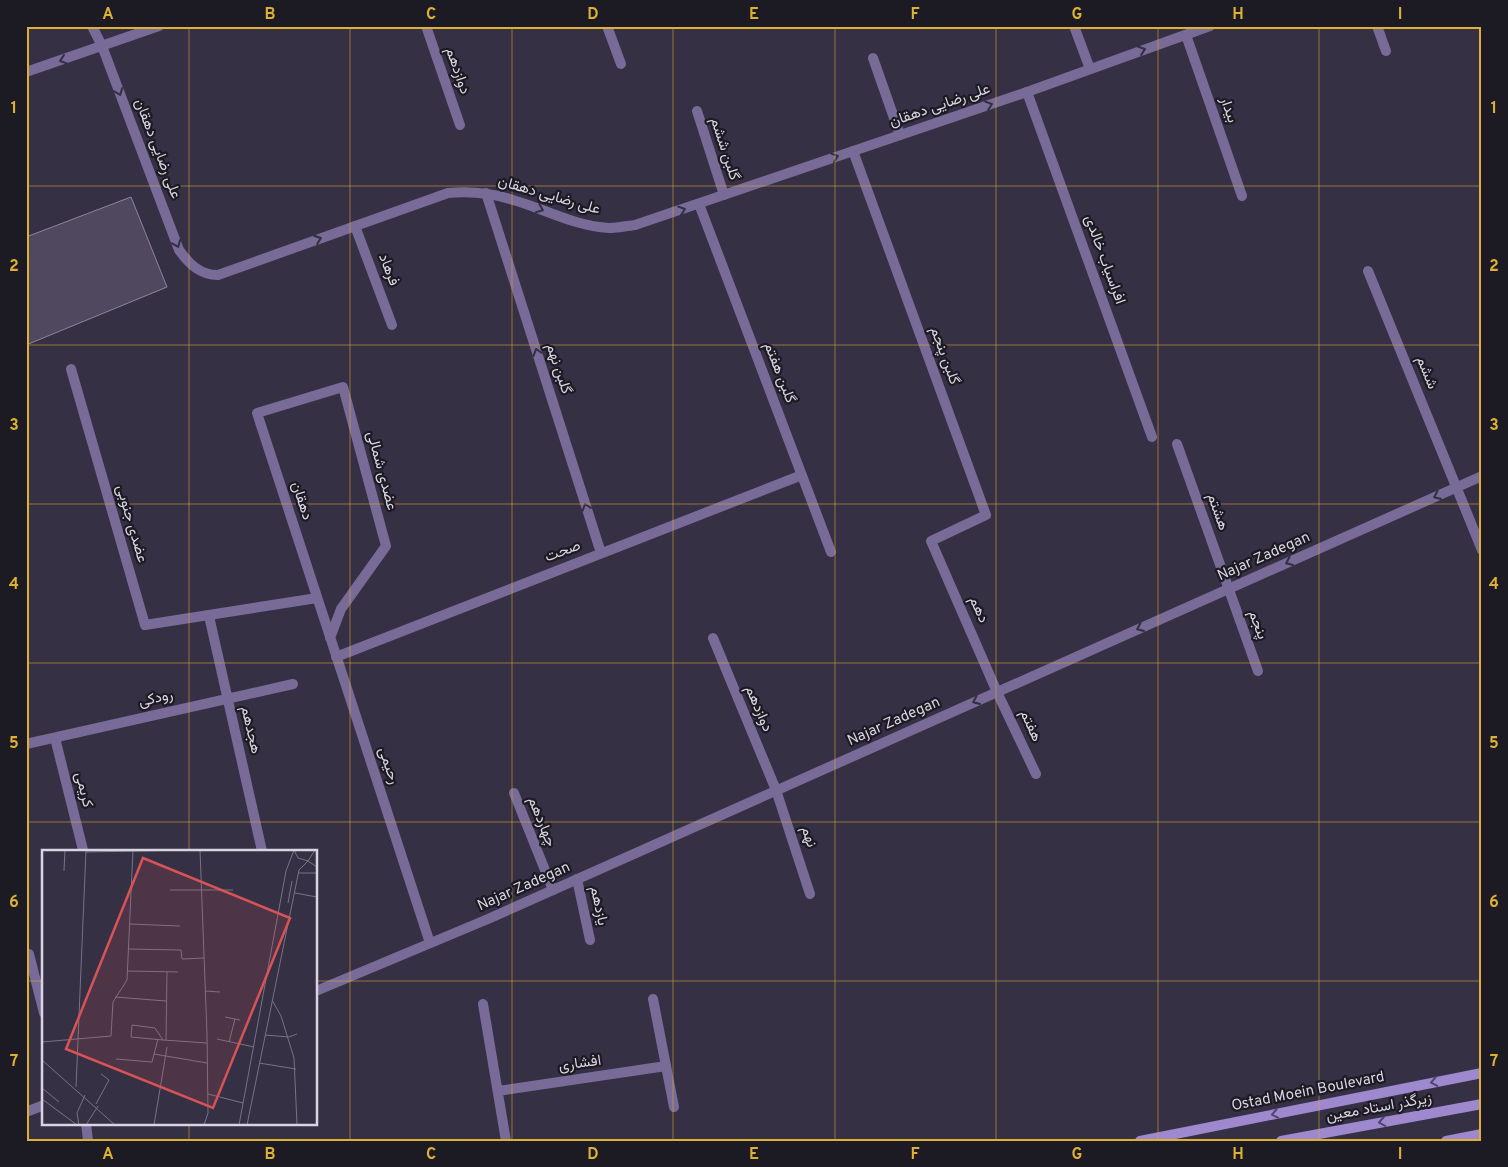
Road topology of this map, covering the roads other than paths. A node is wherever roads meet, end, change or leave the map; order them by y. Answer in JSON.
{"nodes":[{"id":1,"x":92,"y":26,"type":"edge"},
{"id":2,"x":158,"y":26,"type":"edge"},
{"id":3,"x":426,"y":26,"type":"edge"},
{"id":4,"x":608,"y":26,"type":"edge"},
{"id":5,"x":1074,"y":26,"type":"edge"},
{"id":6,"x":1210,"y":26,"type":"edge"},
{"id":7,"x":1377,"y":26,"type":"edge"},
{"id":8,"x":1186,"y":35,"type":"junction"},
{"id":9,"x":102,"y":46,"type":"junction"},
{"id":10,"x":1386,"y":51,"type":"dead end"},
{"id":11,"x":873,"y":58,"type":"dead end"},
{"id":12,"x":621,"y":64,"type":"dead end"},
{"id":13,"x":1090,"y":69,"type":"junction"},
{"id":14,"x":26,"y":72,"type":"edge"},
{"id":15,"x":1026,"y":92,"type":"junction"},
{"id":16,"x":696,"y":111,"type":"dead end"},
{"id":17,"x":460,"y":125,"type":"dead end"},
{"id":18,"x":900,"y":136,"type":"junction"},
{"id":19,"x":853,"y":151,"type":"junction"},
{"id":20,"x":486,"y":193,"type":"junction"},
{"id":21,"x":724,"y":196,"type":"junction"},
{"id":22,"x":1242,"y":196,"type":"dead end"},
{"id":23,"x":699,"y":204,"type":"junction"},
{"id":24,"x":355,"y":226,"type":"junction"},
{"id":25,"x":1368,"y":271,"type":"dead end"},
{"id":26,"x":392,"y":325,"type":"dead end"},
{"id":27,"x":71,"y":369,"type":"dead end"},
{"id":28,"x":256,"y":413,"type":"joint"},
{"id":29,"x":1152,"y":438,"type":"dead end"},
{"id":30,"x":1177,"y":444,"type":"dead end"},
{"id":31,"x":802,"y":475,"type":"junction"},
{"id":32,"x":1482,"y":476,"type":"edge"},
{"id":33,"x":1457,"y":488,"type":"junction"},
{"id":34,"x":932,"y":541,"type":"joint"},
{"id":35,"x":1482,"y":550,"type":"edge"},
{"id":36,"x":831,"y":552,"type":"dead end"},
{"id":37,"x":601,"y":553,"type":"junction"},
{"id":38,"x":1228,"y":589,"type":"junction"},
{"id":39,"x":317,"y":598,"type":"junction"},
{"id":40,"x":210,"y":616,"type":"junction"},
{"id":41,"x":330,"y":638,"type":"junction"},
{"id":42,"x":713,"y":638,"type":"dead end"},
{"id":43,"x":336,"y":657,"type":"junction"},
{"id":44,"x":1258,"y":671,"type":"dead end"},
{"id":45,"x":293,"y":684,"type":"dead end"},
{"id":46,"x":997,"y":692,"type":"junction"},
{"id":47,"x":228,"y":698,"type":"junction"},
{"id":48,"x":55,"y":738,"type":"junction"},
{"id":49,"x":26,"y":744,"type":"edge"},
{"id":50,"x":1036,"y":774,"type":"dead end"},
{"id":51,"x":776,"y":790,"type":"junction"},
{"id":52,"x":514,"y":792,"type":"dead end"},
{"id":53,"x":82,"y":850,"type":"edge"},
{"id":54,"x":262,"y":850,"type":"edge"},
{"id":55,"x":577,"y":880,"type":"junction"},
{"id":56,"x":552,"y":890,"type":"junction"},
{"id":57,"x":810,"y":894,"type":"dead end"},
{"id":58,"x":590,"y":940,"type":"dead end"},
{"id":59,"x":430,"y":943,"type":"junction"},
{"id":60,"x":29,"y":954,"type":"dead end"},
{"id":61,"x":318,"y":990,"type":"edge"},
{"id":62,"x":653,"y":999,"type":"dead end"},
{"id":63,"x":42,"y":1004,"type":"edge"},
{"id":64,"x":483,"y":1004,"type":"dead end"},
{"id":65,"x":666,"y":1066,"type":"junction"},
{"id":66,"x":1482,"y":1073,"type":"edge"},
{"id":67,"x":498,"y":1091,"type":"junction"},
{"id":68,"x":1482,"y":1104,"type":"edge"},
{"id":69,"x":42,"y":1106,"type":"edge"},
{"id":70,"x":674,"y":1107,"type":"dead end"},
{"id":71,"x":26,"y":1112,"type":"edge"},
{"id":72,"x":86,"y":1124,"type":"edge"},
{"id":73,"x":1482,"y":1134,"type":"edge"},
{"id":74,"x":88,"y":1141,"type":"edge"},
{"id":75,"x":506,"y":1141,"type":"edge"},
{"id":76,"x":1140,"y":1141,"type":"edge"},
{"id":77,"x":1281,"y":1141,"type":"edge"},
{"id":78,"x":1446,"y":1141,"type":"edge"}],
"edges":[{"from":1,"to":9,"type":"street","name":"علی رضایی دهقان"},
{"from":2,"to":9,"type":"street"},
{"from":3,"to":17,"type":"street","name":"دوازدهم"},
{"from":4,"to":12,"type":"street"},
{"from":5,"to":13,"type":"street"},
{"from":6,"to":8,"type":"street","name":"علی رضایی دهقان"},
{"from":7,"to":10,"type":"street"},
{"from":13,"to":8,"type":"street","name":"علی رضایی دهقان","one_way":true},
{"from":8,"to":22,"type":"street","name":"بیدار"},
{"from":9,"to":14,"type":"street","one_way":true},
{"from":9,"to":24,"type":"street","name":"علی رضایی دهقان","one_way":true},
{"from":11,"to":18,"type":"street"},
{"from":13,"to":15,"type":"street","name":"علی رضایی دهقان"},
{"from":18,"to":15,"type":"street","name":"علی رضایی دهقان","one_way":true},
{"from":15,"to":29,"type":"street","name":"افراسیاب خالدی"},
{"from":16,"to":21,"type":"street","name":"گلبن ششم"},
{"from":18,"to":19,"type":"street","name":"علی رضایی دهقان"},
{"from":21,"to":19,"type":"street","name":"علی رضایی دهقان","one_way":true},
{"from":19,"to":34,"type":"street","name":"گلبن پنجم"},
{"from":20,"to":23,"type":"street","name":"علی رضایی دهقان","one_way":true},
{"from":20,"to":24,"type":"street","name":"علی رضایی دهقان"},
{"from":37,"to":20,"type":"street","name":"گلبن نهم","one_way":true},
{"from":21,"to":23,"type":"street","name":"علی رضایی دهقان"},
{"from":23,"to":31,"type":"street","name":"گلبن هفتم"},
{"from":24,"to":26,"type":"street","name":"فرهاد"},
{"from":25,"to":33,"type":"street","name":"ششم"},
{"from":27,"to":40,"type":"street","name":"عضدی جنوبی"},
{"from":28,"to":39,"type":"street","name":"دهقان"},
{"from":28,"to":41,"type":"street","name":"عضدی شمالی"},
{"from":30,"to":38,"type":"street","name":"هشتم"},
{"from":31,"to":36,"type":"street","name":"گلبن هفتم"},
{"from":31,"to":37,"type":"street","name":"صحت"},
{"from":32,"to":33,"type":"street","name":"Najar Zadegan"},
{"from":33,"to":35,"type":"street","name":"ششم"},
{"from":33,"to":38,"type":"street","name":"Najar Zadegan","one_way":true},
{"from":34,"to":46,"type":"street","name":"دهم"},
{"from":37,"to":43,"type":"street","name":"صحت"},
{"from":38,"to":44,"type":"street","name":"پنجم"},
{"from":38,"to":46,"type":"street","name":"Najar Zadegan","one_way":true},
{"from":39,"to":40,"type":"street"},
{"from":39,"to":41,"type":"street","name":"رحیمی"},
{"from":40,"to":47,"type":"street","name":"هجدهم"},
{"from":41,"to":43,"type":"street","name":"رحیمی"},
{"from":42,"to":51,"type":"street","name":"دوازدهم"},
{"from":43,"to":59,"type":"street","name":"رحیمی"},
{"from":45,"to":47,"type":"street","name":"رودکی"},
{"from":46,"to":50,"type":"street","name":"هفتم"},
{"from":46,"to":51,"type":"street","name":"Najar Zadegan","one_way":true},
{"from":47,"to":48,"type":"street","name":"رودکی"},
{"from":47,"to":54,"type":"street","name":"هجدهم"},
{"from":48,"to":49,"type":"street","name":"رودکی"},
{"from":48,"to":53,"type":"street","name":"کریمی"},
{"from":51,"to":55,"type":"street","name":"Najar Zadegan"},
{"from":51,"to":57,"type":"street","name":"نهم"},
{"from":52,"to":56,"type":"street","name":"چهاردهم"},
{"from":55,"to":56,"type":"street","name":"Najar Zadegan"},
{"from":55,"to":58,"type":"street","name":"یازدهم"},
{"from":56,"to":59,"type":"street","name":"Najar Zadegan"},
{"from":59,"to":61,"type":"street","name":"Najar Zadegan"},
{"from":60,"to":63,"type":"street"},
{"from":62,"to":65,"type":"street"},
{"from":64,"to":67,"type":"street"},
{"from":65,"to":67,"type":"street","name":"افشاری"},
{"from":65,"to":70,"type":"street"},
{"from":66,"to":76,"type":"main road","name":"Ostad Moein Boulevard","one_way":true},
{"from":67,"to":75,"type":"street"},
{"from":68,"to":77,"type":"main road","name":"زیرگذر استاد معین","one_way":true},
{"from":69,"to":71,"type":"street"},
{"from":72,"to":74,"type":"street"},
{"from":73,"to":78,"type":"main road"}]}
